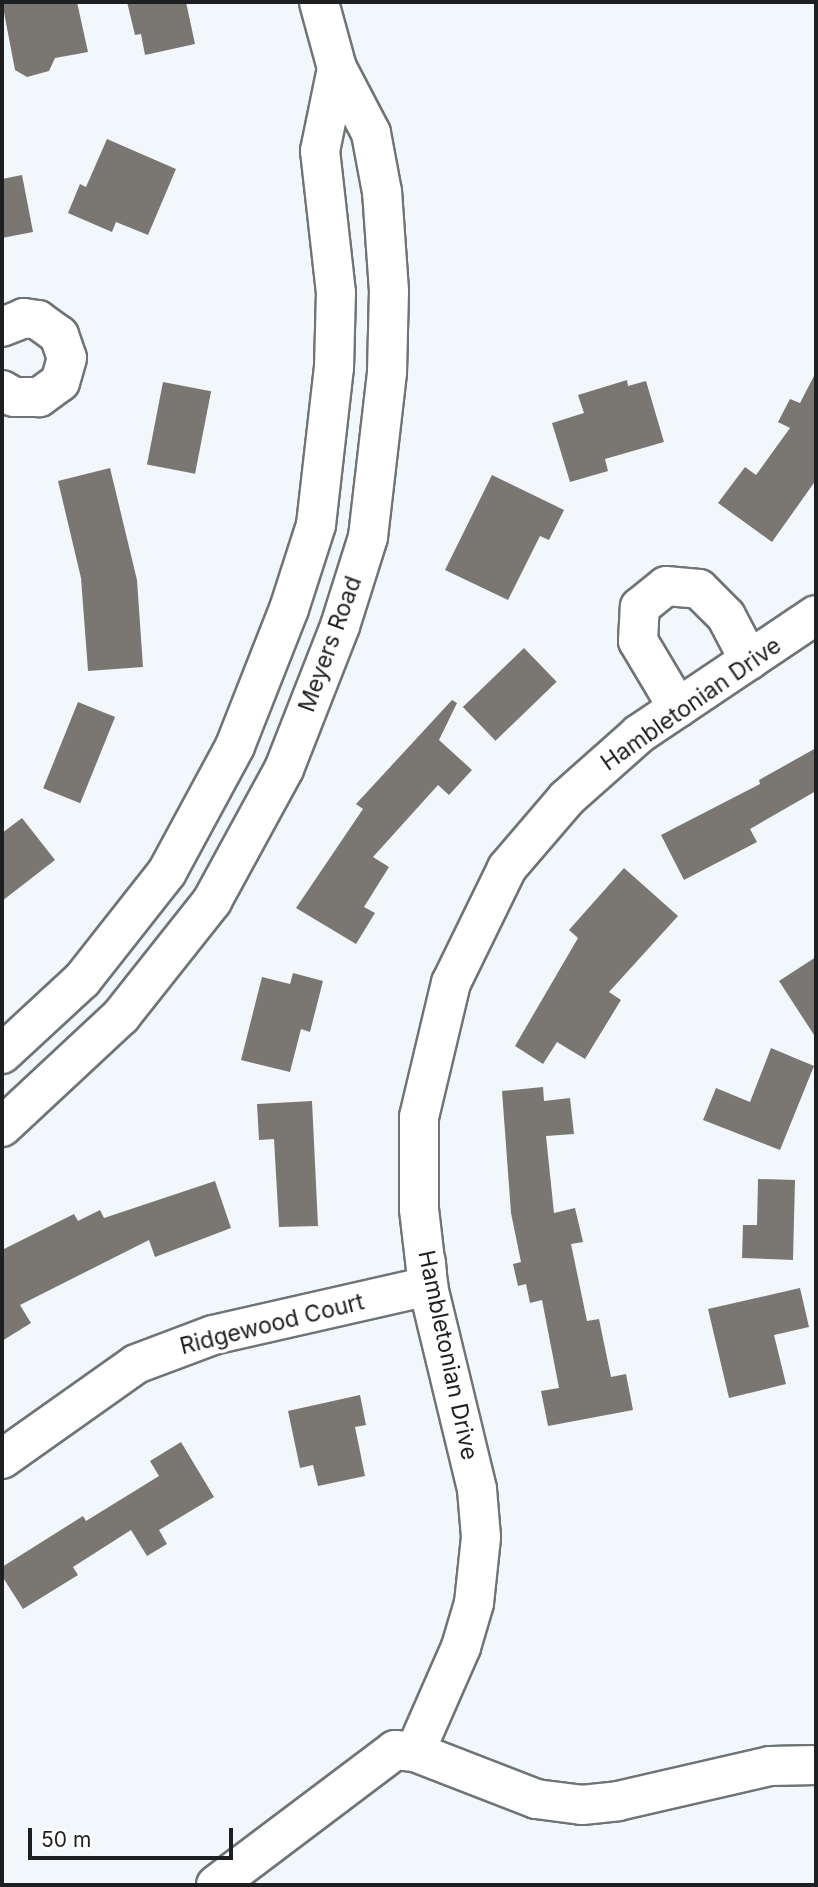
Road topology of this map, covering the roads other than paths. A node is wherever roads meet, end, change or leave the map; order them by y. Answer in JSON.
{"nodes":[{"id":1,"x":319,"y":2,"type":"edge"},
{"id":2,"x":337,"y":68,"type":"junction"},
{"id":3,"x":2,"y":327,"type":"edge"},
{"id":4,"x":2,"y":391,"type":"edge"},
{"id":5,"x":816,"y":615,"type":"edge"},
{"id":6,"x":749,"y":660,"type":"junction"},
{"id":7,"x":678,"y":708,"type":"junction"},
{"id":8,"x":2,"y":1054,"type":"edge"},
{"id":9,"x":2,"y":1127,"type":"edge"},
{"id":10,"x":428,"y":1286,"type":"junction"},
{"id":11,"x":2,"y":1460,"type":"edge"},
{"id":12,"x":415,"y":1752,"type":"junction"},
{"id":13,"x":816,"y":1765,"type":"edge"},
{"id":14,"x":216,"y":1885,"type":"edge"}],
"edges":[{"from":1,"to":2,"type":"street","name":"Meyers Road"},
{"from":2,"to":8,"type":"street","name":"Meyers Road"},
{"from":2,"to":9,"type":"street","name":"Meyers Road"},
{"from":3,"to":4,"type":"street"},
{"from":5,"to":6,"type":"street","name":"Hambletonian Drive"},
{"from":6,"to":7,"type":"street","name":"Hambletonian Drive"},
{"from":6,"to":7,"type":"street"},
{"from":7,"to":10,"type":"street","name":"Hambletonian Drive"},
{"from":10,"to":11,"type":"street","name":"Ridgewood Court"},
{"from":10,"to":12,"type":"street","name":"Hambletonian Drive"},
{"from":12,"to":13,"type":"street"},
{"from":12,"to":14,"type":"street"}]}
